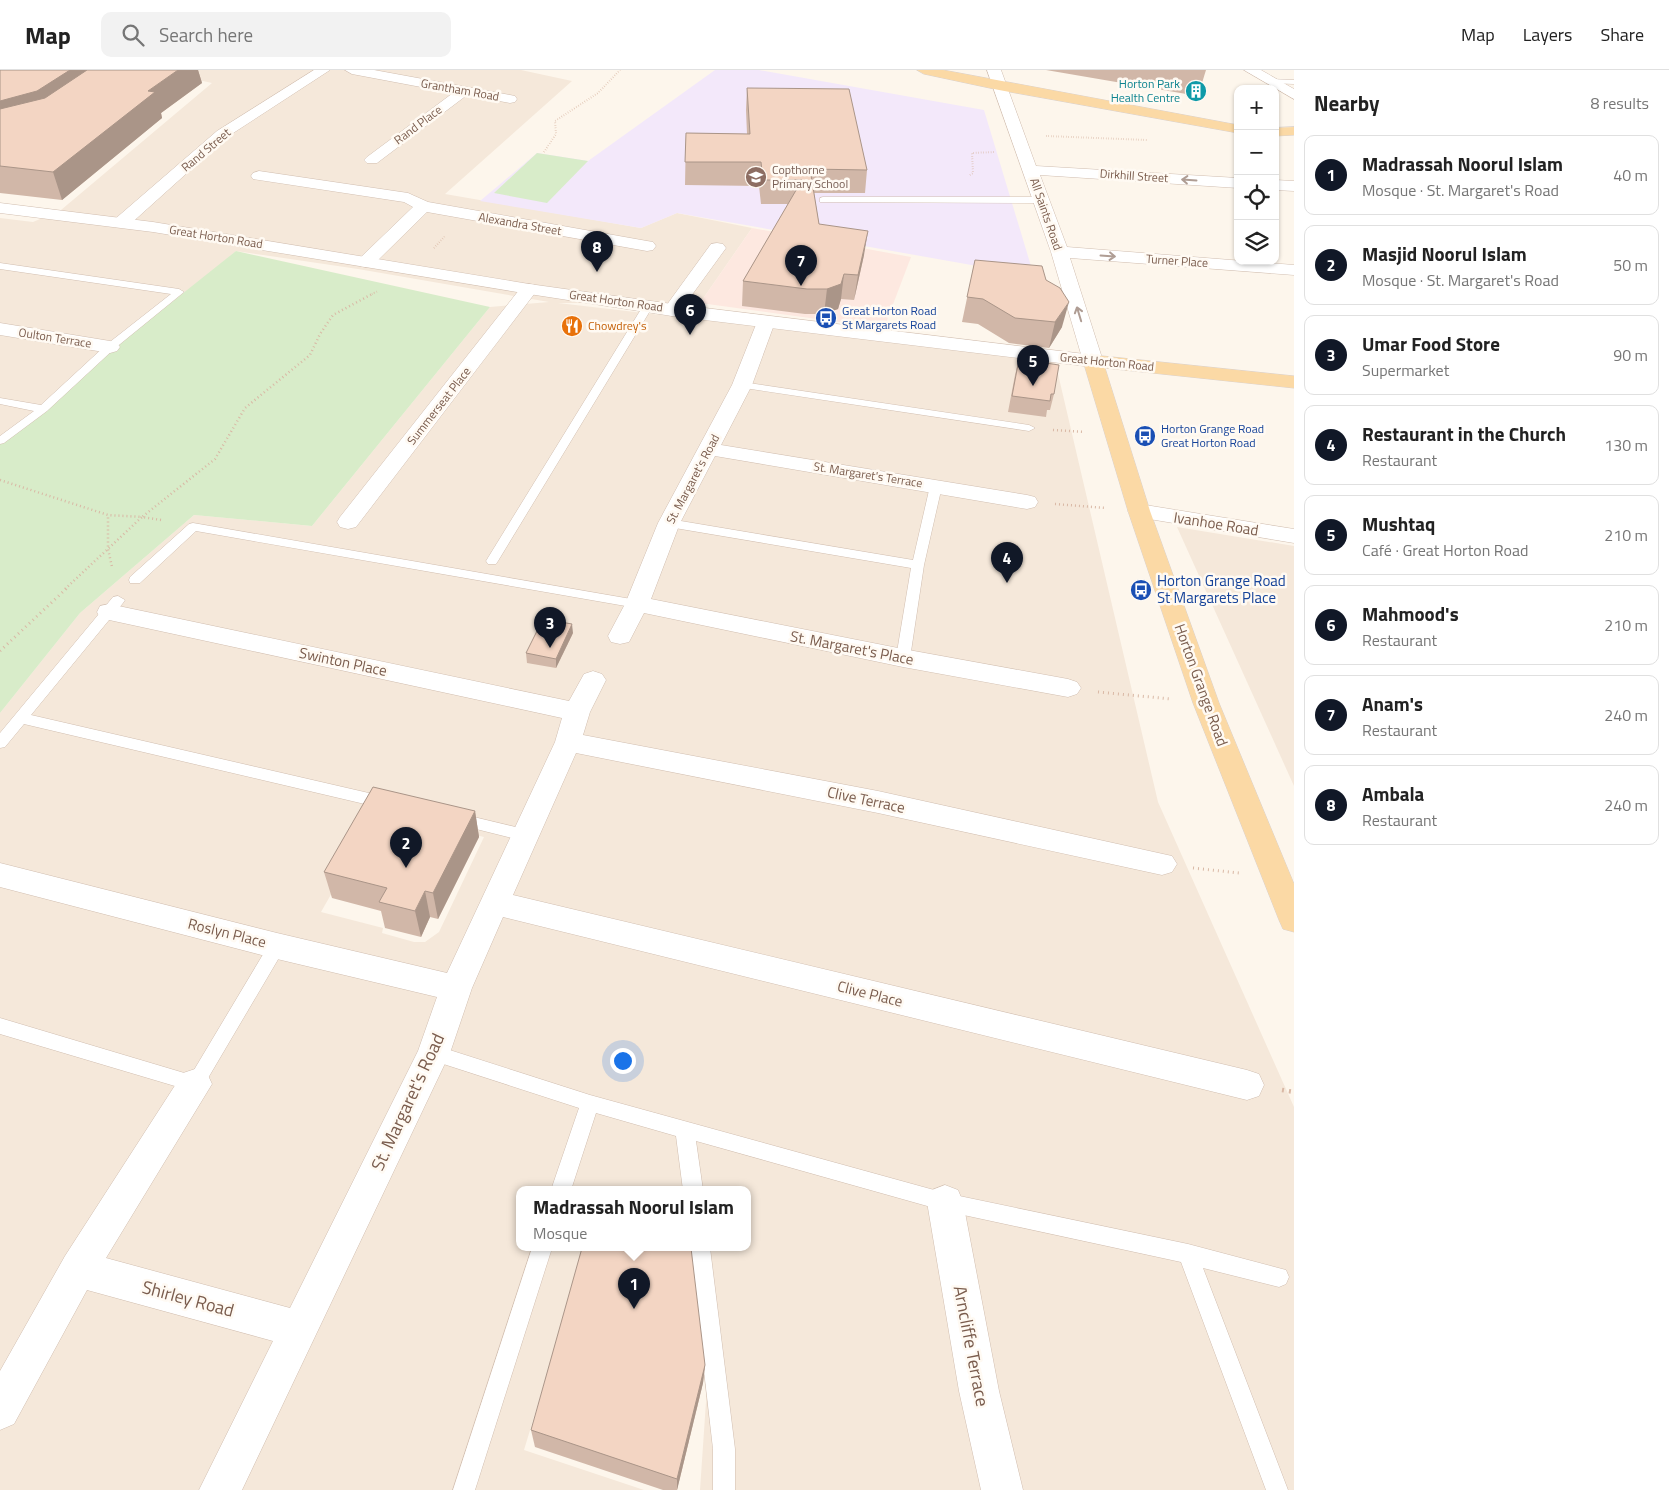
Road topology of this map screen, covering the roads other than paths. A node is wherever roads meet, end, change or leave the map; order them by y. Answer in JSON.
{"nodes":[{"id":1,"x":323,"y":70,"type":"edge"},
{"id":2,"x":352,"y":70,"type":"edge"},
{"id":3,"x":924,"y":70,"type":"edge"},
{"id":4,"x":994,"y":70,"type":"edge"},
{"id":5,"x":1251,"y":70,"type":"edge"},
{"id":6,"x":1270,"y":81,"type":"junction"},
{"id":7,"x":1294,"y":82,"type":"edge"},
{"id":8,"x":999,"y":86,"type":"junction"},
{"id":9,"x":464,"y":91,"type":"junction"},
{"id":10,"x":1294,"y":95,"type":"edge"},
{"id":11,"x":510,"y":99,"type":"dead end"},
{"id":12,"x":1234,"y":128,"type":"edge"},
{"id":13,"x":1294,"y":131,"type":"edge"},
{"id":14,"x":1279,"y":132,"type":"edge"},
{"id":15,"x":372,"y":160,"type":"dead end"},
{"id":16,"x":1031,"y":170,"type":"junction"},
{"id":17,"x":259,"y":176,"type":"dead end"},
{"id":18,"x":1234,"y":183,"type":"edge"},
{"id":19,"x":1279,"y":185,"type":"edge"},
{"id":20,"x":1294,"y":186,"type":"edge"},
{"id":21,"x":823,"y":200,"type":"dead end"},
{"id":22,"x":1041,"y":200,"type":"junction"},
{"id":23,"x":423,"y":206,"type":"junction"},
{"id":24,"x":0,"y":208,"type":"edge"},
{"id":25,"x":121,"y":223,"type":"junction"},
{"id":26,"x":647,"y":246,"type":"dead end"},
{"id":27,"x":717,"y":248,"type":"dead end"},
{"id":28,"x":1060,"y":252,"type":"junction"},
{"id":29,"x":366,"y":262,"type":"junction"},
{"id":30,"x":0,"y":266,"type":"edge"},
{"id":31,"x":1294,"y":270,"type":"edge"},
{"id":32,"x":529,"y":289,"type":"junction"},
{"id":33,"x":648,"y":306,"type":"junction"},
{"id":34,"x":672,"y":310,"type":"junction"},
{"id":35,"x":766,"y":322,"type":"junction"},
{"id":36,"x":0,"y":329,"type":"edge"},
{"id":37,"x":110,"y":347,"type":"junction"},
{"id":38,"x":1093,"y":361,"type":"junction"},
{"id":39,"x":1294,"y":382,"type":"edge"},
{"id":40,"x":742,"y":384,"type":"junction"},
{"id":41,"x":0,"y":401,"type":"edge"},
{"id":42,"x":43,"y":409,"type":"junction"},
{"id":43,"x":1029,"y":428,"type":"road end"},
{"id":44,"x":0,"y":442,"type":"edge"},
{"id":45,"x":709,"y":449,"type":"junction"},
{"id":46,"x":936,"y":486,"type":"junction"},
{"id":47,"x":1027,"y":502,"type":"road end"},
{"id":48,"x":1139,"y":511,"type":"junction"},
{"id":49,"x":348,"y":522,"type":"dead end"},
{"id":50,"x":669,"y":524,"type":"junction"},
{"id":51,"x":1294,"y":536,"type":"edge"},
{"id":52,"x":492,"y":561,"type":"dead end"},
{"id":53,"x":918,"y":565,"type":"junction"},
{"id":54,"x":135,"y":580,"type":"dead end"},
{"id":55,"x":637,"y":604,"type":"junction"},
{"id":56,"x":114,"y":606,"type":"joint"},
{"id":57,"x":620,"y":636,"type":"dead end"},
{"id":58,"x":903,"y":658,"type":"junction"},
{"id":59,"x":592,"y":680,"type":"dead end"},
{"id":60,"x":1068,"y":688,"type":"road end"},
{"id":61,"x":20,"y":718,"type":"junction"},
{"id":62,"x":573,"y":727,"type":"junction"},
{"id":63,"x":0,"y":743,"type":"edge"},
{"id":64,"x":398,"y":806,"type":"edge"},
{"id":65,"x":447,"y":817,"type":"edge"},
{"id":66,"x":524,"y":835,"type":"junction"},
{"id":67,"x":1162,"y":864,"type":"road end"},
{"id":68,"x":0,"y":875,"type":"edge"},
{"id":69,"x":494,"y":903,"type":"junction"},
{"id":70,"x":1294,"y":920,"type":"edge"},
{"id":71,"x":277,"y":946,"type":"junction"},
{"id":72,"x":456,"y":988,"type":"junction"},
{"id":73,"x":0,"y":1026,"type":"edge"},
{"id":74,"x":434,"y":1052,"type":"junction"},
{"id":75,"x":195,"y":1084,"type":"junction"},
{"id":76,"x":1247,"y":1086,"type":"dead end"},
{"id":77,"x":590,"y":1103,"type":"junction"},
{"id":78,"x":685,"y":1130,"type":"junction"},
{"id":79,"x":562,"y":1186,"type":"edge"},
{"id":80,"x":692,"y":1186,"type":"edge"},
{"id":81,"x":945,"y":1202,"type":"junction"},
{"id":82,"x":541,"y":1251,"type":"edge"},
{"id":83,"x":700,"y":1251,"type":"edge"},
{"id":84,"x":1188,"y":1254,"type":"junction"},
{"id":85,"x":78,"y":1269,"type":"junction"},
{"id":86,"x":1279,"y":1277,"type":"dead end"},
{"id":87,"x":298,"y":1329,"type":"junction"},
{"id":88,"x":0,"y":1410,"type":"edge"},
{"id":89,"x":220,"y":1490,"type":"edge"},
{"id":90,"x":464,"y":1490,"type":"edge"},
{"id":91,"x":724,"y":1490,"type":"edge"},
{"id":92,"x":1002,"y":1490,"type":"edge"},
{"id":93,"x":1277,"y":1490,"type":"edge"}],
"edges":[{"from":1,"to":25,"type":"street","name":"Rand Street"},
{"from":2,"to":9,"type":"street","name":"Grantham Road"},
{"from":3,"to":8,"type":"main road"},
{"from":4,"to":8,"type":"street","name":"All Saints Road"},
{"from":5,"to":6,"type":"street"},
{"from":6,"to":7,"type":"lane"},
{"from":6,"to":10,"type":"street"},
{"from":8,"to":12,"type":"main road"},
{"from":8,"to":16,"type":"street","name":"All Saints Road"},
{"from":9,"to":11,"type":"street","name":"Grantham Road"},
{"from":9,"to":15,"type":"street","name":"Rand Place"},
{"from":13,"to":14,"type":"main road"},
{"from":18,"to":16,"type":"street","name":"Dirkhill Street","one_way":true},
{"from":16,"to":22,"type":"street","name":"All Saints Road"},
{"from":17,"to":23,"type":"street","name":"Alexandra Street"},
{"from":19,"to":20,"type":"street"},
{"from":21,"to":22,"type":"lane"},
{"from":22,"to":28,"type":"street","name":"All Saints Road"},
{"from":23,"to":26,"type":"street","name":"Alexandra Street"},
{"from":23,"to":29,"type":"street"},
{"from":24,"to":25,"type":"street","name":"Great Horton Road"},
{"from":25,"to":29,"type":"street","name":"Great Horton Road"},
{"from":27,"to":34,"type":"street"},
{"from":28,"to":31,"type":"street","name":"Turner Place","one_way":true},
{"from":38,"to":28,"type":"street","name":"All Saints Road","one_way":true},
{"from":29,"to":32,"type":"street","name":"Great Horton Road"},
{"from":30,"to":37,"type":"lane"},
{"from":32,"to":33,"type":"street","name":"Great Horton Road"},
{"from":32,"to":49,"type":"street","name":"Summerseat Place"},
{"from":33,"to":34,"type":"street","name":"Great Horton Road"},
{"from":33,"to":52,"type":"lane"},
{"from":34,"to":35,"type":"street","name":"Great Horton Road"},
{"from":35,"to":38,"type":"street","name":"Great Horton Road"},
{"from":35,"to":40,"type":"street","name":"St. Margaret's Road"},
{"from":36,"to":37,"type":"street","name":"Oulton Terrace"},
{"from":37,"to":42,"type":"lane"},
{"from":38,"to":39,"type":"main road","name":"Great Horton Road"},
{"from":38,"to":48,"type":"main road","name":"Horton Grange Road"},
{"from":40,"to":43,"type":"lane"},
{"from":40,"to":45,"type":"street","name":"St. Margaret's Road"},
{"from":41,"to":42,"type":"lane"},
{"from":42,"to":44,"type":"lane"},
{"from":45,"to":46,"type":"street","name":"St. Margaret's Terrace"},
{"from":45,"to":50,"type":"street","name":"St. Margaret's Road"},
{"from":46,"to":47,"type":"street","name":"St. Margaret's Terrace"},
{"from":46,"to":53,"type":"lane"},
{"from":48,"to":51,"type":"street","name":"Ivanhoe Road"},
{"from":48,"to":70,"type":"main road","name":"Horton Grange Road"},
{"from":50,"to":53,"type":"lane"},
{"from":50,"to":55,"type":"street","name":"St. Margaret's Road"},
{"from":53,"to":58,"type":"lane"},
{"from":54,"to":55,"type":"lane"},
{"from":55,"to":57,"type":"street","name":"St. Margaret's Road"},
{"from":55,"to":58,"type":"street","name":"St. Margaret's Place"},
{"from":56,"to":61,"type":"lane"},
{"from":56,"to":62,"type":"street","name":"Swinton Place"},
{"from":58,"to":60,"type":"street","name":"St. Margaret's Place"},
{"from":59,"to":62,"type":"street","name":"St. Margaret's Road"},
{"from":61,"to":63,"type":"lane"},
{"from":61,"to":64,"type":"lane"},
{"from":62,"to":66,"type":"street","name":"St. Margaret's Road"},
{"from":62,"to":67,"type":"street","name":"Clive Terrace"},
{"from":65,"to":66,"type":"lane"},
{"from":66,"to":69,"type":"street","name":"St. Margaret's Road"},
{"from":68,"to":71,"type":"street","name":"Roslyn Place"},
{"from":69,"to":72,"type":"street","name":"St. Margaret's Road"},
{"from":69,"to":76,"type":"street","name":"Clive Place"},
{"from":71,"to":72,"type":"street","name":"Roslyn Place"},
{"from":71,"to":75,"type":"lane"},
{"from":72,"to":74,"type":"street","name":"St. Margaret's Road"},
{"from":73,"to":75,"type":"lane"},
{"from":74,"to":77,"type":"lane"},
{"from":74,"to":87,"type":"street","name":"St. Margaret's Road"},
{"from":75,"to":85,"type":"street"},
{"from":77,"to":78,"type":"lane"},
{"from":77,"to":79,"type":"lane"},
{"from":78,"to":80,"type":"lane"},
{"from":78,"to":81,"type":"lane"},
{"from":81,"to":84,"type":"lane"},
{"from":81,"to":92,"type":"street","name":"Arncliffe Terrace"},
{"from":82,"to":90,"type":"lane"},
{"from":83,"to":91,"type":"lane"},
{"from":84,"to":86,"type":"lane"},
{"from":84,"to":93,"type":"lane"},
{"from":85,"to":87,"type":"street","name":"Shirley Road"},
{"from":85,"to":88,"type":"street"},
{"from":87,"to":89,"type":"street","name":"St. Margaret's Road"}]}
